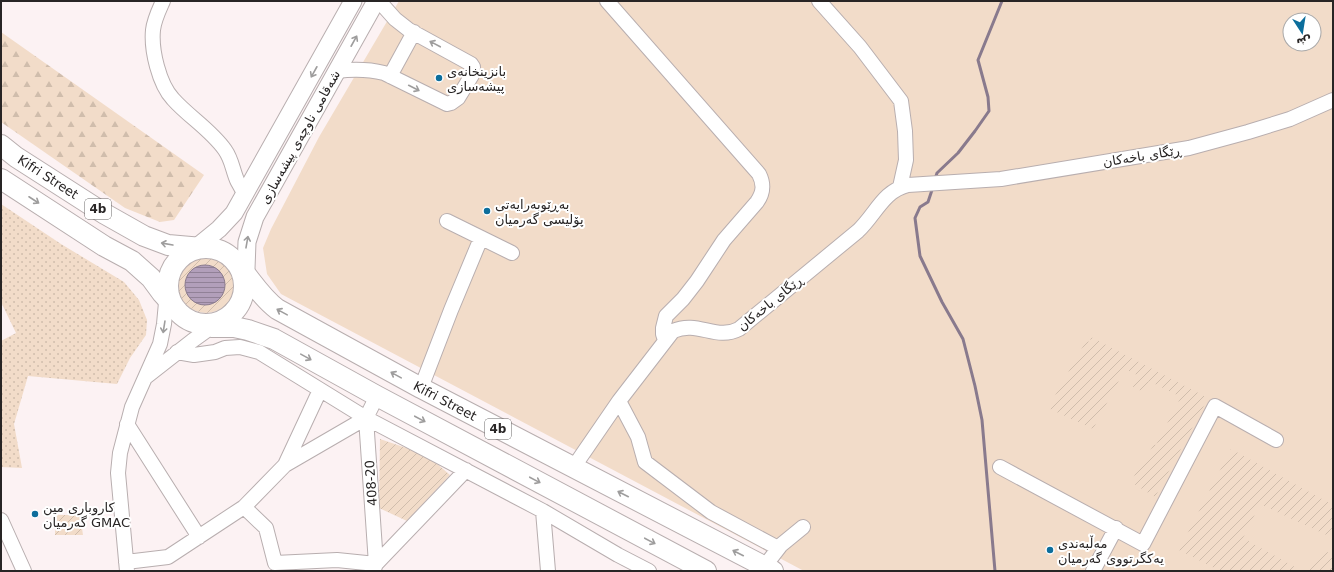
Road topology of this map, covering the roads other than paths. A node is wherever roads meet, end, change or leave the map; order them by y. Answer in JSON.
{"nodes":[{"id":1,"x":163,"y":1,"type":"edge"},
{"id":2,"x":354,"y":1,"type":"edge"},
{"id":3,"x":376,"y":1,"type":"edge"},
{"id":4,"x":379,"y":1,"type":"edge"},
{"id":5,"x":607,"y":1,"type":"edge"},
{"id":6,"x":819,"y":1,"type":"edge"},
{"id":7,"x":414,"y":32,"type":"junction"},
{"id":8,"x":337,"y":71,"type":"junction"},
{"id":9,"x":390,"y":76,"type":"junction"},
{"id":10,"x":1333,"y":100,"type":"edge"},
{"id":11,"x":1,"y":145,"type":"edge"},
{"id":12,"x":1,"y":179,"type":"edge"},
{"id":13,"x":904,"y":186,"type":"junction"},
{"id":14,"x":246,"y":194,"type":"junction"},
{"id":15,"x":447,"y":221,"type":"dead end"},
{"id":16,"x":481,"y":238,"type":"junction"},
{"id":17,"x":198,"y":249,"type":"junction"},
{"id":18,"x":512,"y":254,"type":"dead end"},
{"id":19,"x":243,"y":273,"type":"junction"},
{"id":20,"x":169,"y":297,"type":"junction"},
{"id":21,"x":213,"y":324,"type":"junction"},
{"id":22,"x":665,"y":340,"type":"junction"},
{"id":23,"x":177,"y":352,"type":"junction"},
{"id":24,"x":146,"y":377,"type":"junction"},
{"id":25,"x":421,"y":388,"type":"junction"},
{"id":26,"x":320,"y":390,"type":"junction"},
{"id":27,"x":377,"y":396,"type":"junction"},
{"id":28,"x":619,"y":401,"type":"junction"},
{"id":29,"x":366,"y":418,"type":"junction"},
{"id":30,"x":127,"y":424,"type":"junction"},
{"id":31,"x":1276,"y":440,"type":"dead end"},
{"id":32,"x":285,"y":465,"type":"junction"},
{"id":33,"x":1000,"y":467,"type":"dead end"},
{"id":34,"x":573,"y":468,"type":"junction"},
{"id":35,"x":466,"y":470,"type":"junction"},
{"id":36,"x":244,"y":507,"type":"junction"},
{"id":37,"x":543,"y":511,"type":"junction"},
{"id":38,"x":1,"y":520,"type":"edge"},
{"id":39,"x":803,"y":527,"type":"dead end"},
{"id":40,"x":1116,"y":528,"type":"junction"},
{"id":41,"x":199,"y":537,"type":"junction"},
{"id":42,"x":778,"y":548,"type":"junction"},
{"id":43,"x":126,"y":566,"type":"edge"},
{"id":44,"x":375,"y":568,"type":"edge"},
{"id":45,"x":697,"y":569,"type":"edge"},
{"id":46,"x":769,"y":569,"type":"edge"},
{"id":47,"x":24,"y":571,"type":"edge"},
{"id":48,"x":548,"y":571,"type":"edge"},
{"id":49,"x":648,"y":571,"type":"edge"},
{"id":50,"x":1093,"y":571,"type":"edge"}],
"edges":[{"from":1,"to":14,"type":"street"},
{"from":2,"to":14,"type":"main road","name":"شەقامی ناوچەی پیشەسازی","one_way":true},
{"from":8,"to":3,"type":"main road","name":"شەقامی ناوچەی پیشەسازی","one_way":true},
{"from":4,"to":7,"type":"street"},
{"from":5,"to":22,"type":"street"},
{"from":6,"to":13,"type":"street"},
{"from":7,"to":9,"type":"street"},
{"from":9,"to":7,"type":"street","one_way":true},
{"from":8,"to":9,"type":"street"},
{"from":19,"to":8,"type":"main road","name":"شەقامی ناوچەی پیشەسازی","one_way":true},
{"from":10,"to":13,"type":"street","name":"ڕێگای باخەکان"},
{"from":17,"to":11,"type":"highway","name":"Kifri Street","number":"4b","one_way":true},
{"from":12,"to":20,"type":"highway","name":"Kifri Street","number":"4b","one_way":true},
{"from":13,"to":22,"type":"street","name":"ڕێگای باخەکان"},
{"from":14,"to":17,"type":"main road","name":"شەقامی ناوچەی پیشەسازی"},
{"from":15,"to":16,"type":"street"},
{"from":16,"to":18,"type":"street"},
{"from":16,"to":25,"type":"street"},
{"from":17,"to":19,"type":"highway"},
{"from":17,"to":20,"type":"highway"},
{"from":19,"to":21,"type":"highway"},
{"from":25,"to":19,"type":"highway","name":"Kifri Street","number":"4b","one_way":true},
{"from":20,"to":21,"type":"highway"},
{"from":20,"to":24,"type":"street","one_way":true},
{"from":21,"to":23,"type":"street"},
{"from":21,"to":27,"type":"highway","number":"4b","one_way":true},
{"from":22,"to":28,"type":"street","name":"ڕێگای باخەکان"},
{"from":23,"to":24,"type":"street"},
{"from":23,"to":26,"type":"street"},
{"from":24,"to":30,"type":"street"},
{"from":25,"to":34,"type":"highway","name":"Kifri Street","number":"4b"},
{"from":26,"to":29,"type":"street"},
{"from":26,"to":32,"type":"street"},
{"from":27,"to":29,"type":"street"},
{"from":27,"to":45,"type":"highway","number":"4b","one_way":true},
{"from":28,"to":34,"type":"street","name":"ڕێگای باخەکان"},
{"from":28,"to":42,"type":"street"},
{"from":29,"to":32,"type":"street"},
{"from":29,"to":35,"type":"street"},
{"from":29,"to":44,"type":"street","name":"408-20"},
{"from":30,"to":41,"type":"street"},
{"from":30,"to":43,"type":"street"},
{"from":31,"to":40,"type":"street"},
{"from":32,"to":36,"type":"street"},
{"from":33,"to":40,"type":"street"},
{"from":46,"to":34,"type":"highway","name":"Kifri Street","number":"4b","one_way":true},
{"from":35,"to":37,"type":"street"},
{"from":35,"to":44,"type":"street"},
{"from":36,"to":41,"type":"street"},
{"from":36,"to":44,"type":"street"},
{"from":37,"to":48,"type":"street"},
{"from":37,"to":49,"type":"street"},
{"from":38,"to":47,"type":"street"},
{"from":39,"to":42,"type":"street"},
{"from":40,"to":50,"type":"street"},
{"from":41,"to":43,"type":"street"},
{"from":42,"to":46,"type":"street"}]}
